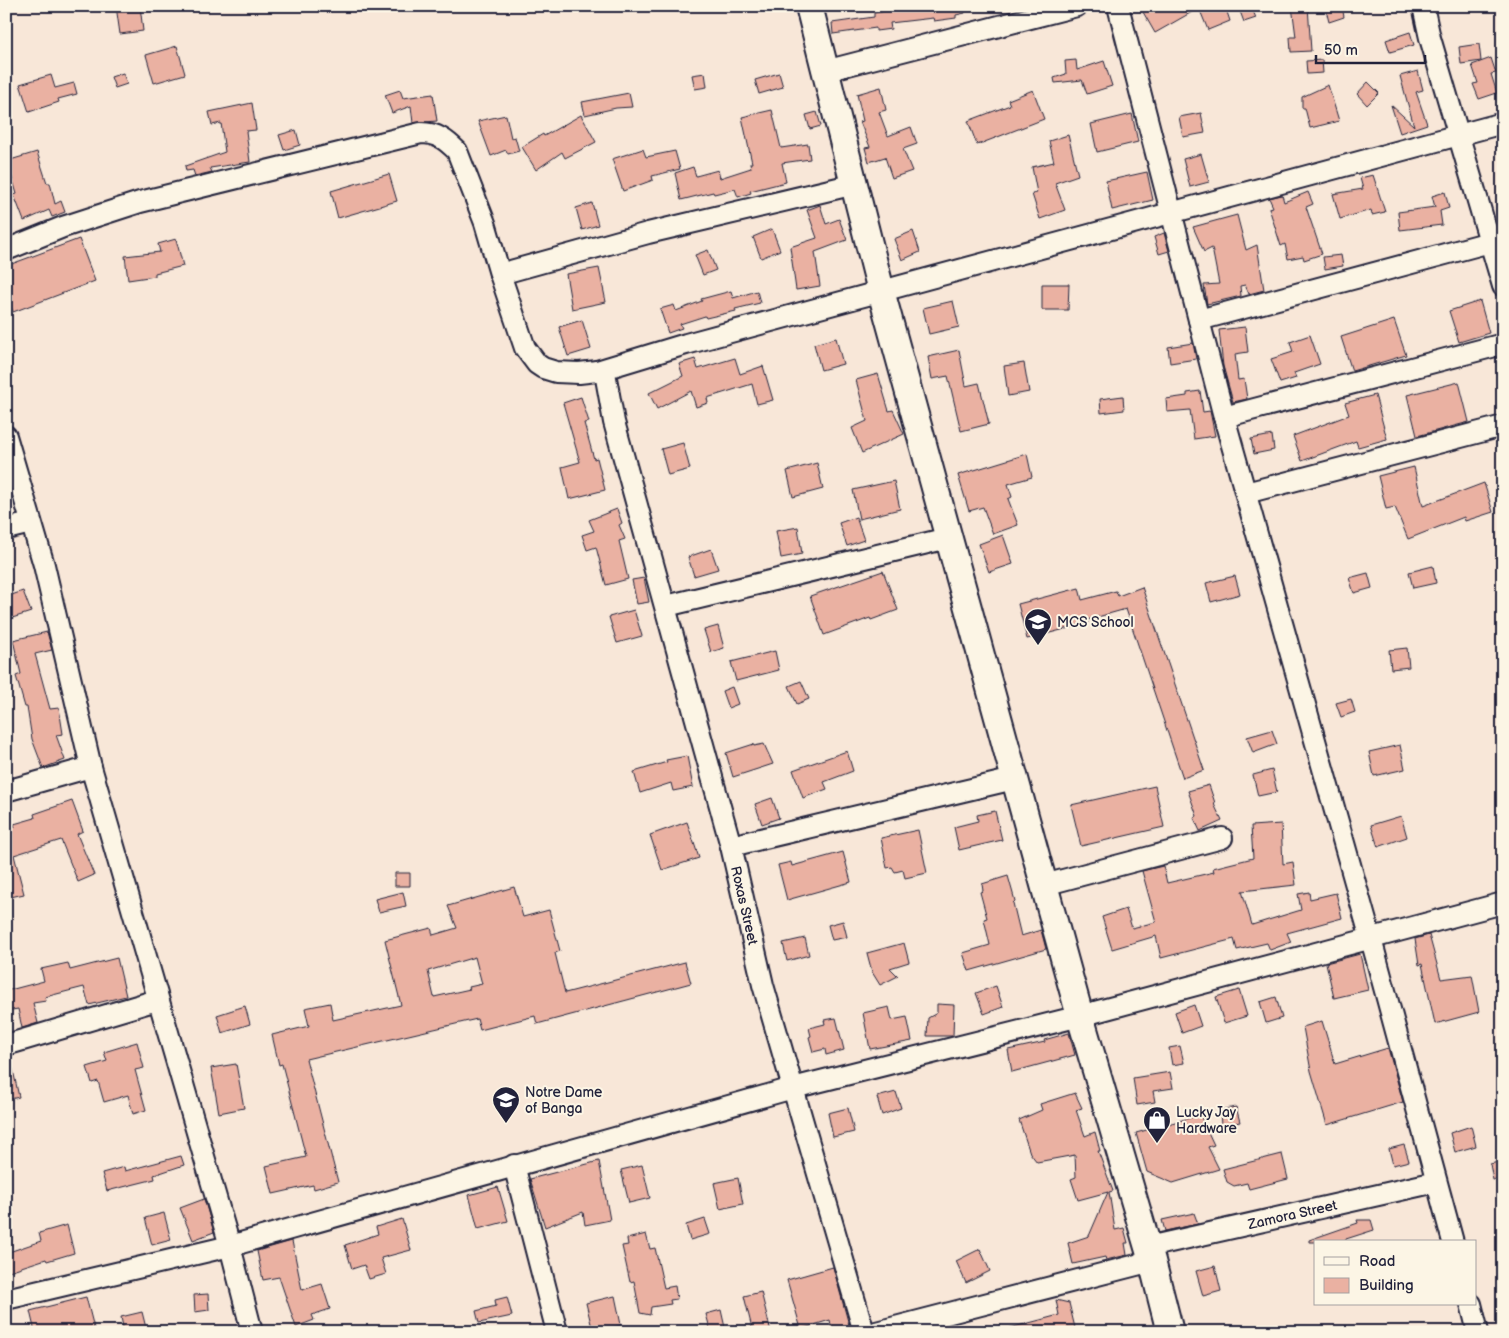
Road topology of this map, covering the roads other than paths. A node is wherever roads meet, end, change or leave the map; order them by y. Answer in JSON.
{"nodes":[{"id":1,"x":808,"y":6,"type":"edge"},
{"id":2,"x":1076,"y":6,"type":"edge"},
{"id":3,"x":1118,"y":6,"type":"edge"},
{"id":4,"x":1422,"y":6,"type":"edge"},
{"id":5,"x":825,"y":71,"type":"junction"},
{"id":6,"x":1503,"y":123,"type":"edge"},
{"id":7,"x":1459,"y":134,"type":"junction"},
{"id":8,"x":854,"y":184,"type":"junction"},
{"id":9,"x":1171,"y":212,"type":"junction"},
{"id":10,"x":1490,"y":242,"type":"junction"},
{"id":11,"x":6,"y":250,"type":"edge"},
{"id":12,"x":500,"y":274,"type":"junction"},
{"id":13,"x":1503,"y":286,"type":"edge"},
{"id":14,"x":881,"y":291,"type":"junction"},
{"id":15,"x":1199,"y":320,"type":"junction"},
{"id":16,"x":1503,"y":344,"type":"edge"},
{"id":17,"x":597,"y":371,"type":"junction"},
{"id":18,"x":1224,"y":417,"type":"junction"},
{"id":19,"x":1503,"y":426,"type":"edge"},
{"id":20,"x":6,"y":436,"type":"edge"},
{"id":21,"x":1246,"y":493,"type":"junction"},
{"id":22,"x":31,"y":523,"type":"junction"},
{"id":23,"x":6,"y":529,"type":"edge"},
{"id":24,"x":948,"y":538,"type":"junction"},
{"id":25,"x":666,"y":606,"type":"junction"},
{"id":26,"x":91,"y":767,"type":"junction"},
{"id":27,"x":1014,"y":779,"type":"junction"},
{"id":28,"x":6,"y":792,"type":"edge"},
{"id":29,"x":1222,"y":838,"type":"dead end"},
{"id":30,"x":731,"y":846,"type":"junction"},
{"id":31,"x":1044,"y":885,"type":"junction"},
{"id":32,"x":1503,"y":903,"type":"edge"},
{"id":33,"x":1371,"y":939,"type":"junction"},
{"id":34,"x":157,"y":1000,"type":"junction"},
{"id":35,"x":1080,"y":1016,"type":"junction"},
{"id":36,"x":6,"y":1045,"type":"edge"},
{"id":37,"x":793,"y":1088,"type":"junction"},
{"id":38,"x":514,"y":1165,"type":"junction"},
{"id":39,"x":1436,"y":1182,"type":"junction"},
{"id":40,"x":1452,"y":1240,"type":"edge"},
{"id":41,"x":230,"y":1246,"type":"junction"},
{"id":42,"x":1150,"y":1254,"type":"junction"},
{"id":43,"x":6,"y":1299,"type":"edge"},
{"id":44,"x":1472,"y":1306,"type":"edge"},
{"id":45,"x":252,"y":1332,"type":"edge"},
{"id":46,"x":557,"y":1332,"type":"edge"},
{"id":47,"x":864,"y":1332,"type":"edge"},
{"id":48,"x":876,"y":1332,"type":"edge"},
{"id":49,"x":1170,"y":1332,"type":"edge"},
{"id":50,"x":1478,"y":1332,"type":"edge"}],
"edges":[{"from":1,"to":5,"type":"main road"},
{"from":2,"to":5,"type":"street"},
{"from":3,"to":9,"type":"street"},
{"from":4,"to":7,"type":"street"},
{"from":5,"to":8,"type":"main road"},
{"from":6,"to":7,"type":"street"},
{"from":7,"to":9,"type":"street"},
{"from":7,"to":10,"type":"street"},
{"from":8,"to":12,"type":"street"},
{"from":8,"to":14,"type":"main road"},
{"from":9,"to":14,"type":"street"},
{"from":9,"to":15,"type":"street"},
{"from":10,"to":13,"type":"street"},
{"from":10,"to":15,"type":"street"},
{"from":11,"to":12,"type":"street"},
{"from":12,"to":17,"type":"street"},
{"from":14,"to":17,"type":"street"},
{"from":14,"to":24,"type":"main road"},
{"from":15,"to":18,"type":"street"},
{"from":16,"to":18,"type":"street"},
{"from":17,"to":25,"type":"street","name":"Roxas Street"},
{"from":18,"to":21,"type":"street"},
{"from":19,"to":21,"type":"street"},
{"from":20,"to":22,"type":"street"},
{"from":21,"to":33,"type":"street"},
{"from":22,"to":23,"type":"street"},
{"from":22,"to":26,"type":"street"},
{"from":24,"to":25,"type":"street"},
{"from":24,"to":27,"type":"main road"},
{"from":25,"to":30,"type":"street","name":"Roxas Street"},
{"from":26,"to":28,"type":"street"},
{"from":26,"to":34,"type":"street"},
{"from":27,"to":30,"type":"street"},
{"from":27,"to":31,"type":"main road"},
{"from":29,"to":31,"type":"street"},
{"from":30,"to":37,"type":"street","name":"Roxas Street"},
{"from":31,"to":35,"type":"main road"},
{"from":32,"to":33,"type":"street"},
{"from":33,"to":35,"type":"street"},
{"from":33,"to":39,"type":"street"},
{"from":34,"to":36,"type":"street"},
{"from":34,"to":41,"type":"street"},
{"from":35,"to":37,"type":"street"},
{"from":35,"to":42,"type":"main road"},
{"from":37,"to":38,"type":"street"},
{"from":37,"to":47,"type":"street","name":"Roxas Street"},
{"from":38,"to":41,"type":"street"},
{"from":38,"to":46,"type":"street"},
{"from":39,"to":40,"type":"street"},
{"from":39,"to":42,"type":"street","name":"Zamora Street"},
{"from":41,"to":43,"type":"street"},
{"from":41,"to":45,"type":"street"},
{"from":42,"to":48,"type":"street","name":"Zamora Street"},
{"from":42,"to":49,"type":"main road"},
{"from":44,"to":50,"type":"street"}]}
